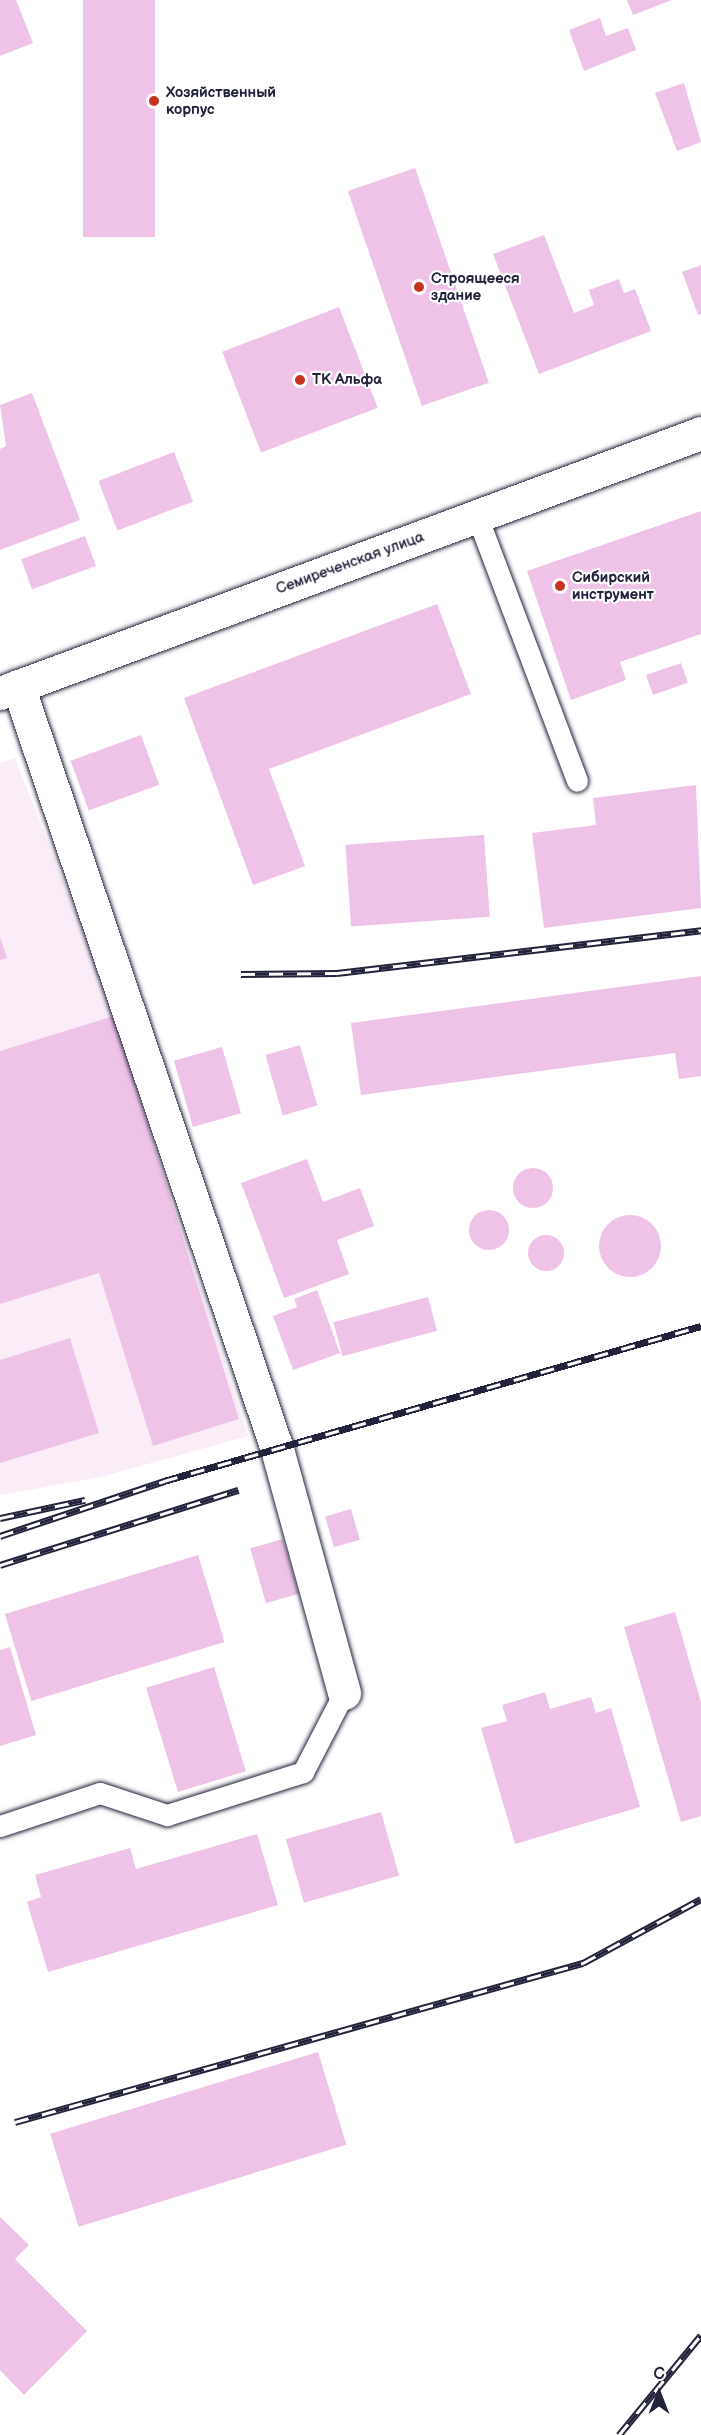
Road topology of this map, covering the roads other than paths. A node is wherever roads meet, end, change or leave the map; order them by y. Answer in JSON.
{"nodes":[{"id":1,"x":701,"y":433,"type":"edge"},
{"id":2,"x":477,"y":516,"type":"junction"},
{"id":3,"x":9,"y":689,"type":"edge"},
{"id":4,"x":577,"y":782,"type":"dead end"},
{"id":5,"x":344,"y":1693,"type":"joint"},
{"id":6,"x":0,"y":1826,"type":"edge"}],
"edges":[{"from":1,"to":2,"type":"street","name":"Семиреченская улица"},
{"from":2,"to":3,"type":"street","name":"Семиреченская улица"},
{"from":2,"to":4,"type":"lane"},
{"from":3,"to":5,"type":"street"},
{"from":5,"to":6,"type":"lane"}]}
